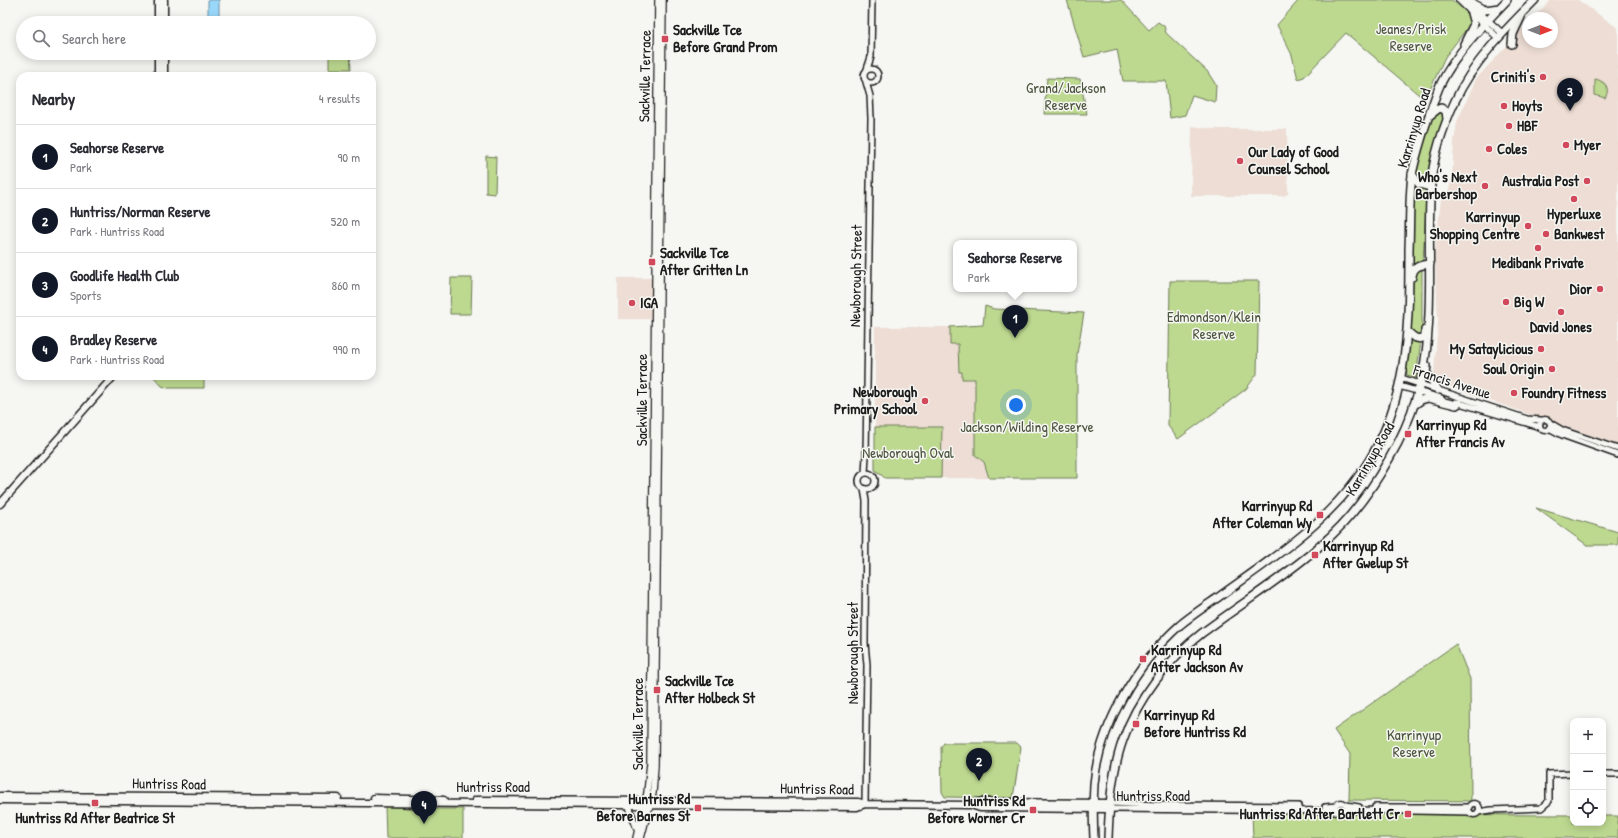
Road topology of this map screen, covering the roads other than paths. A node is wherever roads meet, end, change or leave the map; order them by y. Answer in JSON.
{"nodes":[{"id":1,"x":158,"y":0,"type":"edge"},
{"id":2,"x":164,"y":0,"type":"edge"},
{"id":3,"x":658,"y":0,"type":"edge"},
{"id":4,"x":663,"y":0,"type":"edge"},
{"id":5,"x":872,"y":0,"type":"edge"},
{"id":6,"x":1459,"y":0,"type":"edge"},
{"id":7,"x":1465,"y":0,"type":"edge"},
{"id":8,"x":1507,"y":0,"type":"edge"},
{"id":9,"x":1535,"y":0,"type":"edge"},
{"id":10,"x":1500,"y":8,"type":"junction"},
{"id":11,"x":1524,"y":12,"type":"edge"},
{"id":12,"x":1471,"y":13,"type":"junction"},
{"id":13,"x":1522,"y":14,"type":"edge"},
{"id":14,"x":1522,"y":15,"type":"edge"},
{"id":15,"x":158,"y":16,"type":"edge"},
{"id":16,"x":164,"y":16,"type":"edge"},
{"id":17,"x":1485,"y":22,"type":"junction"},
{"id":18,"x":1500,"y":36,"type":"junction"},
{"id":19,"x":1512,"y":44,"type":"dead end"},
{"id":20,"x":871,"y":57,"type":"junction"},
{"id":21,"x":158,"y":60,"type":"edge"},
{"id":22,"x":164,"y":60,"type":"edge"},
{"id":23,"x":867,"y":69,"type":"junction"},
{"id":24,"x":876,"y":70,"type":"junction"},
{"id":25,"x":158,"y":72,"type":"edge"},
{"id":26,"x":164,"y":72,"type":"edge"},
{"id":27,"x":1448,"y":72,"type":"junction"},
{"id":28,"x":866,"y":82,"type":"junction"},
{"id":29,"x":874,"y":82,"type":"junction"},
{"id":30,"x":870,"y":96,"type":"junction"},
{"id":31,"x":1429,"y":116,"type":"junction"},
{"id":32,"x":1446,"y":125,"type":"junction"},
{"id":33,"x":1412,"y":174,"type":"junction"},
{"id":34,"x":1431,"y":187,"type":"junction"},
{"id":35,"x":1430,"y":264,"type":"junction"},
{"id":36,"x":1409,"y":301,"type":"junction"},
{"id":37,"x":1429,"y":319,"type":"junction"},
{"id":38,"x":1408,"y":332,"type":"junction"},
{"id":39,"x":1401,"y":378,"type":"junction"},
{"id":40,"x":110,"y":380,"type":"edge"},
{"id":41,"x":1399,"y":386,"type":"junction"},
{"id":42,"x":1419,"y":388,"type":"junction"},
{"id":43,"x":1438,"y":390,"type":"junction"},
{"id":44,"x":1459,"y":403,"type":"junction"},
{"id":45,"x":1412,"y":406,"type":"junction"},
{"id":46,"x":1542,"y":420,"type":"junction"},
{"id":47,"x":1549,"y":426,"type":"junction"},
{"id":48,"x":1540,"y":427,"type":"junction"},
{"id":49,"x":1618,"y":449,"type":"edge"},
{"id":50,"x":1618,"y":455,"type":"edge"},
{"id":51,"x":867,"y":473,"type":"junction"},
{"id":52,"x":864,"y":488,"type":"junction"},
{"id":53,"x":871,"y":488,"type":"junction"},
{"id":54,"x":866,"y":501,"type":"junction"},
{"id":55,"x":0,"y":504,"type":"edge"},
{"id":56,"x":1570,"y":773,"type":"edge"},
{"id":57,"x":1606,"y":774,"type":"edge"},
{"id":58,"x":1618,"y":774,"type":"edge"},
{"id":59,"x":0,"y":796,"type":"edge"},
{"id":60,"x":0,"y":800,"type":"edge"},
{"id":61,"x":647,"y":803,"type":"junction"},
{"id":62,"x":865,"y":804,"type":"junction"},
{"id":63,"x":1346,"y":805,"type":"junction"},
{"id":64,"x":629,"y":806,"type":"junction"},
{"id":65,"x":1093,"y":806,"type":"junction"},
{"id":66,"x":1110,"y":806,"type":"junction"},
{"id":67,"x":1336,"y":808,"type":"junction"},
{"id":68,"x":1470,"y":809,"type":"junction"},
{"id":69,"x":1478,"y":809,"type":"junction"},
{"id":70,"x":1345,"y":811,"type":"junction"},
{"id":71,"x":637,"y":831,"type":"junction"},
{"id":72,"x":636,"y":838,"type":"edge"},
{"id":73,"x":641,"y":838,"type":"edge"},
{"id":74,"x":1094,"y":838,"type":"edge"},
{"id":75,"x":1108,"y":838,"type":"edge"}],
"edges":[{"from":1,"to":15,"type":"main road"},
{"from":2,"to":16,"type":"main road"},
{"from":3,"to":61,"type":"main road","name":"Sackville Terrace"},
{"from":4,"to":61,"type":"main road","name":"Sackville Terrace"},
{"from":5,"to":20,"type":"street","name":"Newborough Street"},
{"from":6,"to":12,"type":"main road"},
{"from":7,"to":10,"type":"highway"},
{"from":7,"to":17,"type":"main road"},
{"from":8,"to":10,"type":"highway","name":"Karrinyup Road"},
{"from":9,"to":11,"type":"highway","name":"Karrinyup Road"},
{"from":10,"to":17,"type":"highway","name":"Karrinyup Road"},
{"from":12,"to":17,"type":"main road"},
{"from":12,"to":27,"type":"highway"},
{"from":13,"to":18,"type":"highway","name":"Karrinyup Road"},
{"from":14,"to":19,"type":"highway"},
{"from":17,"to":18,"type":"main road"},
{"from":17,"to":27,"type":"highway","name":"Karrinyup Road"},
{"from":18,"to":32,"type":"highway","name":"Karrinyup Road"},
{"from":20,"to":23,"type":"street","name":"Newborough Street"},
{"from":20,"to":24,"type":"street","name":"Newborough Street"},
{"from":21,"to":25,"type":"main road"},
{"from":22,"to":26,"type":"main road"},
{"from":23,"to":24,"type":"street"},
{"from":23,"to":28,"type":"street","name":"Newborough Street"},
{"from":24,"to":29,"type":"street","name":"Newborough Street"},
{"from":27,"to":31,"type":"highway","name":"Karrinyup Road"},
{"from":28,"to":29,"type":"street"},
{"from":28,"to":30,"type":"street","name":"Newborough Street"},
{"from":29,"to":30,"type":"street","name":"Newborough Street"},
{"from":30,"to":51,"type":"street","name":"Newborough Street"},
{"from":31,"to":32,"type":"highway"},
{"from":31,"to":33,"type":"highway","name":"Karrinyup Road"},
{"from":32,"to":34,"type":"highway","name":"Karrinyup Road"},
{"from":33,"to":34,"type":"highway"},
{"from":33,"to":36,"type":"highway","name":"Karrinyup Road"},
{"from":34,"to":35,"type":"highway","name":"Karrinyup Road"},
{"from":35,"to":36,"type":"highway"},
{"from":35,"to":37,"type":"highway","name":"Karrinyup Road"},
{"from":36,"to":38,"type":"highway","name":"Karrinyup Road"},
{"from":37,"to":38,"type":"highway"},
{"from":37,"to":42,"type":"highway","name":"Karrinyup Road"},
{"from":37,"to":43,"type":"highway"},
{"from":38,"to":39,"type":"highway","name":"Karrinyup Road"},
{"from":39,"to":41,"type":"highway","name":"Karrinyup Road"},
{"from":39,"to":42,"type":"street","name":"Francis Avenue"},
{"from":40,"to":55,"type":"main road"},
{"from":41,"to":42,"type":"street","name":"Francis Avenue"},
{"from":41,"to":65,"type":"highway","name":"Karrinyup Road"},
{"from":42,"to":43,"type":"street","name":"Francis Avenue"},
{"from":42,"to":44,"type":"street","name":"Francis Avenue"},
{"from":42,"to":45,"type":"highway","name":"Karrinyup Road"},
{"from":43,"to":46,"type":"street","name":"Francis Avenue"},
{"from":44,"to":45,"type":"highway"},
{"from":44,"to":48,"type":"street","name":"Francis Avenue"},
{"from":45,"to":66,"type":"highway","name":"Karrinyup Road"},
{"from":46,"to":47,"type":"street","name":"Francis Avenue"},
{"from":46,"to":48,"type":"street"},
{"from":47,"to":48,"type":"street","name":"Francis Avenue"},
{"from":47,"to":49,"type":"street","name":"Francis Avenue"},
{"from":47,"to":50,"type":"street","name":"Francis Avenue"},
{"from":51,"to":52,"type":"street","name":"Newborough Street"},
{"from":51,"to":53,"type":"street","name":"Newborough Street"},
{"from":52,"to":53,"type":"street"},
{"from":52,"to":54,"type":"street","name":"Newborough Street"},
{"from":53,"to":54,"type":"street","name":"Newborough Street"},
{"from":54,"to":62,"type":"street","name":"Newborough Street"},
{"from":56,"to":69,"type":"street","name":"Huntriss Road"},
{"from":57,"to":58,"type":"street"},
{"from":59,"to":61,"type":"main road","name":"Huntriss Road"},
{"from":60,"to":64,"type":"main road","name":"Huntriss Road"},
{"from":61,"to":62,"type":"main road","name":"Huntriss Road"},
{"from":61,"to":64,"type":"main road","name":"Huntriss Road"},
{"from":61,"to":71,"type":"main road"},
{"from":61,"to":73,"type":"main road"},
{"from":62,"to":65,"type":"main road","name":"Huntriss Road"},
{"from":63,"to":67,"type":"street","name":"Huntriss Road"},
{"from":63,"to":68,"type":"street","name":"Huntriss Road"},
{"from":63,"to":70,"type":"street"},
{"from":64,"to":71,"type":"main road"},
{"from":65,"to":66,"type":"main road","name":"Huntriss Road"},
{"from":65,"to":74,"type":"highway","name":"Karrinyup Road"},
{"from":66,"to":67,"type":"street","name":"Huntriss Road"},
{"from":66,"to":75,"type":"highway","name":"Karrinyup Road"},
{"from":67,"to":70,"type":"street","name":"Huntriss Road"},
{"from":68,"to":69,"type":"street","name":"Huntriss Road"},
{"from":68,"to":69,"type":"street","name":"Huntriss Road"},
{"from":68,"to":70,"type":"street","name":"Huntriss Road"},
{"from":71,"to":72,"type":"main road"}]}
